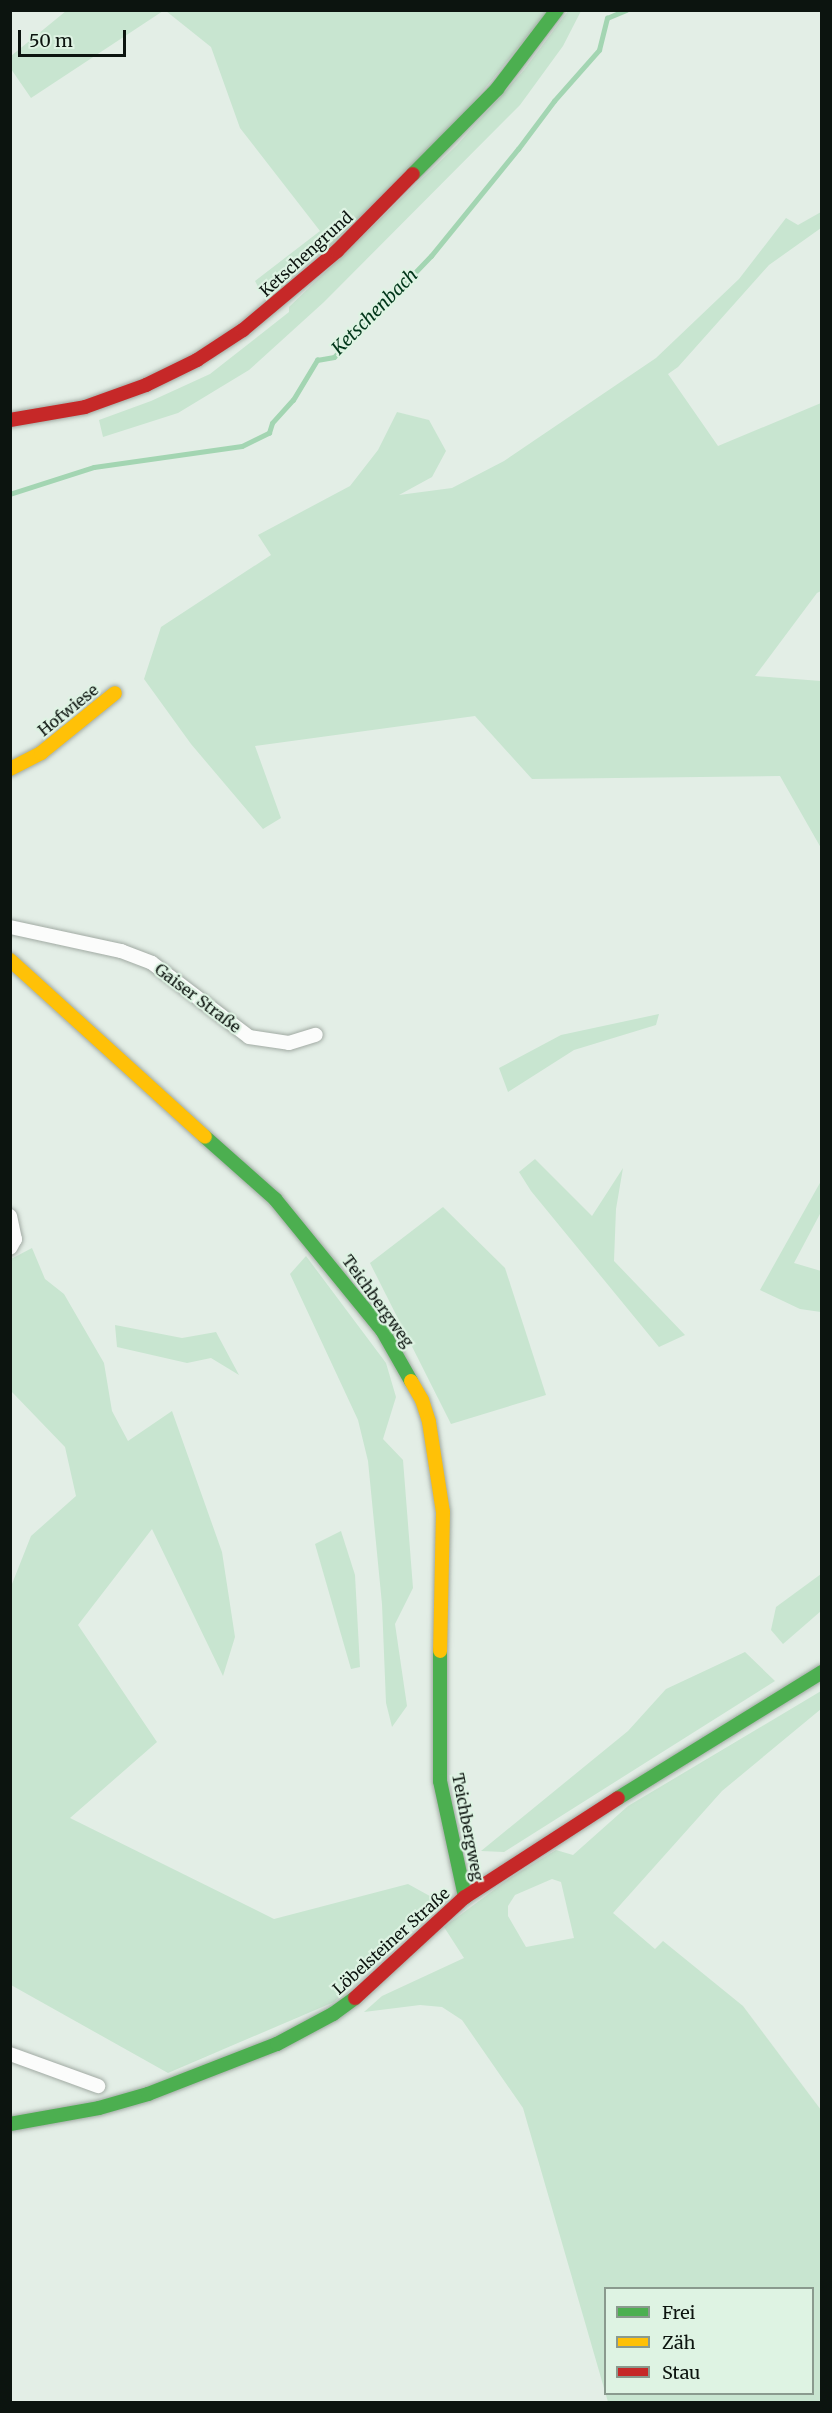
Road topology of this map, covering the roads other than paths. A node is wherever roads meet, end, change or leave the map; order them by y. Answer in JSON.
{"nodes":[{"id":1,"x":557,"y":10,"type":"edge"},
{"id":2,"x":10,"y":420,"type":"edge"},
{"id":3,"x":115,"y":693,"type":"dead end"},
{"id":4,"x":10,"y":769,"type":"edge"},
{"id":5,"x":10,"y":927,"type":"edge"},
{"id":6,"x":10,"y":960,"type":"edge"},
{"id":7,"x":316,"y":1035,"type":"dead end"},
{"id":8,"x":10,"y":1216,"type":"edge"},
{"id":9,"x":10,"y":1248,"type":"edge"},
{"id":10,"x":822,"y":1672,"type":"edge"},
{"id":11,"x":465,"y":1897,"type":"junction"},
{"id":12,"x":10,"y":2054,"type":"edge"},
{"id":13,"x":98,"y":2086,"type":"dead end"},
{"id":14,"x":10,"y":2124,"type":"edge"}],
"edges":[{"from":1,"to":2,"type":"street","name":"Ketschengrund"},
{"from":3,"to":4,"type":"street","name":"Hofwiese"},
{"from":5,"to":7,"type":"street","name":"Gaiser Straße"},
{"from":6,"to":11,"type":"street","name":"Teichbergweg"},
{"from":8,"to":9,"type":"street"},
{"from":10,"to":11,"type":"street","name":"Löbelsteiner Straße"},
{"from":11,"to":14,"type":"street","name":"Löbelsteiner Straße"},
{"from":12,"to":13,"type":"street"}]}
